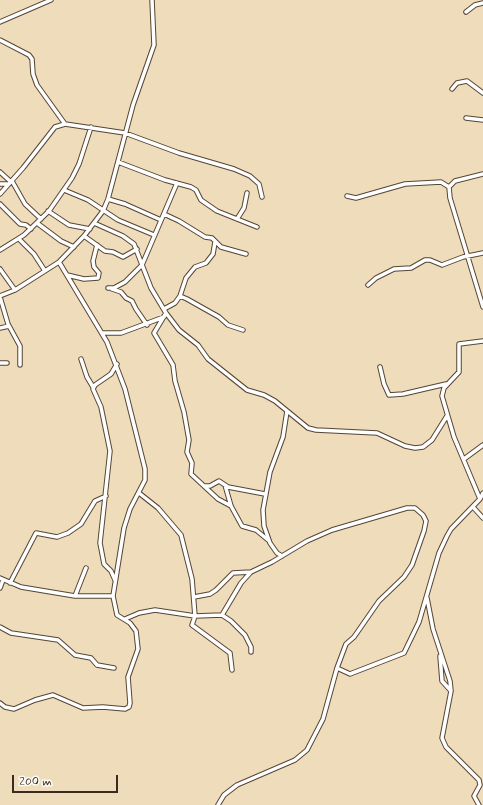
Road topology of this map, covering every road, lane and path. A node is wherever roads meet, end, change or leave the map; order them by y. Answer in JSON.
{"nodes":[{"id":1,"x":51,"y":0,"type":"edge"},
{"id":2,"x":152,"y":0,"type":"edge"},
{"id":3,"x":483,"y":3,"type":"edge"},
{"id":4,"x":466,"y":12,"type":"dead end"},
{"id":5,"x":0,"y":22,"type":"edge"},
{"id":6,"x":0,"y":40,"type":"edge"},
{"id":7,"x":452,"y":89,"type":"dead end"},
{"id":8,"x":483,"y":93,"type":"edge"},
{"id":9,"x":466,"y":118,"type":"dead end"},
{"id":10,"x":483,"y":120,"type":"edge"},
{"id":11,"x":65,"y":124,"type":"junction"},
{"id":12,"x":91,"y":127,"type":"junction"},
{"id":13,"x":125,"y":133,"type":"junction"},
{"id":14,"x":118,"y":162,"type":"junction"},
{"id":15,"x":0,"y":172,"type":"edge"},
{"id":16,"x":483,"y":174,"type":"edge"},
{"id":17,"x":11,"y":182,"type":"junction"},
{"id":18,"x":177,"y":183,"type":"junction"},
{"id":19,"x":0,"y":184,"type":"edge"},
{"id":20,"x":449,"y":187,"type":"junction"},
{"id":21,"x":64,"y":190,"type":"junction"},
{"id":22,"x":247,"y":193,"type":"dead end"},
{"id":23,"x":0,"y":194,"type":"edge"},
{"id":24,"x":347,"y":196,"type":"dead end"},
{"id":25,"x":262,"y":197,"type":"dead end"},
{"id":26,"x":108,"y":199,"type":"junction"},
{"id":27,"x":0,"y":204,"type":"edge"},
{"id":28,"x":48,"y":211,"type":"junction"},
{"id":29,"x":103,"y":211,"type":"junction"},
{"id":30,"x":164,"y":214,"type":"junction"},
{"id":31,"x":41,"y":219,"type":"junction"},
{"id":32,"x":237,"y":219,"type":"junction"},
{"id":33,"x":161,"y":220,"type":"junction"},
{"id":34,"x":37,"y":223,"type":"junction"},
{"id":35,"x":94,"y":223,"type":"junction"},
{"id":36,"x":257,"y":227,"type":"dead end"},
{"id":37,"x":31,"y":229,"type":"junction"},
{"id":38,"x":90,"y":229,"type":"junction"},
{"id":39,"x":154,"y":235,"type":"junction"},
{"id":40,"x":84,"y":236,"type":"junction"},
{"id":41,"x":19,"y":239,"type":"junction"},
{"id":42,"x":215,"y":242,"type":"junction"},
{"id":43,"x":97,"y":245,"type":"junction"},
{"id":44,"x":74,"y":247,"type":"junction"},
{"id":45,"x":137,"y":249,"type":"junction"},
{"id":46,"x":0,"y":250,"type":"edge"},
{"id":47,"x":483,"y":253,"type":"edge"},
{"id":48,"x":246,"y":254,"type":"dead end"},
{"id":49,"x":467,"y":256,"type":"junction"},
{"id":50,"x":59,"y":262,"type":"junction"},
{"id":51,"x":142,"y":265,"type":"junction"},
{"id":52,"x":0,"y":269,"type":"edge"},
{"id":53,"x":45,"y":271,"type":"junction"},
{"id":54,"x":67,"y":275,"type":"junction"},
{"id":55,"x":368,"y":285,"type":"dead end"},
{"id":56,"x":15,"y":290,"type":"junction"},
{"id":57,"x":0,"y":296,"type":"edge"},
{"id":58,"x":180,"y":296,"type":"junction"},
{"id":59,"x":483,"y":307,"type":"edge"},
{"id":60,"x":165,"y":313,"type":"junction"},
{"id":61,"x":146,"y":325,"type":"junction"},
{"id":62,"x":9,"y":326,"type":"junction"},
{"id":63,"x":0,"y":328,"type":"edge"},
{"id":64,"x":154,"y":330,"type":"junction"},
{"id":65,"x":243,"y":330,"type":"dead end"},
{"id":66,"x":103,"y":333,"type":"junction"},
{"id":67,"x":483,"y":341,"type":"edge"},
{"id":68,"x":81,"y":359,"type":"dead end"},
{"id":69,"x":0,"y":363,"type":"edge"},
{"id":70,"x":7,"y":363,"type":"dead end"},
{"id":71,"x":116,"y":364,"type":"junction"},
{"id":72,"x":20,"y":365,"type":"dead end"},
{"id":73,"x":380,"y":367,"type":"dead end"},
{"id":74,"x":448,"y":384,"type":"junction"},
{"id":75,"x":93,"y":387,"type":"junction"},
{"id":76,"x":287,"y":411,"type":"junction"},
{"id":77,"x":447,"y":416,"type":"junction"},
{"id":78,"x":483,"y":446,"type":"edge"},
{"id":79,"x":464,"y":459,"type":"junction"},
{"id":80,"x":204,"y":485,"type":"junction"},
{"id":81,"x":225,"y":485,"type":"junction"},
{"id":82,"x":139,"y":493,"type":"junction"},
{"id":83,"x":483,"y":493,"type":"edge"},
{"id":84,"x":265,"y":494,"type":"junction"},
{"id":85,"x":106,"y":496,"type":"junction"},
{"id":86,"x":480,"y":499,"type":"junction"},
{"id":87,"x":231,"y":506,"type":"junction"},
{"id":88,"x":473,"y":507,"type":"junction"},
{"id":89,"x":483,"y":518,"type":"edge"},
{"id":90,"x":268,"y":540,"type":"junction"},
{"id":91,"x":282,"y":556,"type":"junction"},
{"id":92,"x":86,"y":568,"type":"dead end"},
{"id":93,"x":251,"y":572,"type":"junction"},
{"id":94,"x":2,"y":579,"type":"edge"},
{"id":95,"x":115,"y":580,"type":"junction"},
{"id":96,"x":10,"y":583,"type":"junction"},
{"id":97,"x":0,"y":588,"type":"edge"},
{"id":98,"x":75,"y":596,"type":"junction"},
{"id":99,"x":113,"y":596,"type":"junction"},
{"id":100,"x":194,"y":597,"type":"junction"},
{"id":101,"x":427,"y":597,"type":"junction"},
{"id":102,"x":222,"y":615,"type":"junction"},
{"id":103,"x":195,"y":616,"type":"junction"},
{"id":104,"x":125,"y":619,"type":"junction"},
{"id":105,"x":0,"y":627,"type":"edge"},
{"id":106,"x":251,"y":652,"type":"dead end"},
{"id":107,"x":440,"y":653,"type":"junction"},
{"id":108,"x":114,"y":668,"type":"dead end"},
{"id":109,"x":337,"y":668,"type":"junction"},
{"id":110,"x":232,"y":670,"type":"dead end"},
{"id":111,"x":451,"y":691,"type":"junction"},
{"id":112,"x":0,"y":703,"type":"edge"},
{"id":113,"x":218,"y":805,"type":"edge"},
{"id":114,"x":479,"y":805,"type":"edge"}],
"edges":[{"from":1,"to":5,"type":"street"},
{"from":2,"to":13,"type":"street"},
{"from":3,"to":4,"type":"street"},
{"from":6,"to":11,"type":"street"},
{"from":7,"to":8,"type":"street"},
{"from":9,"to":10,"type":"street"},
{"from":11,"to":12,"type":"street"},
{"from":11,"to":17,"type":"street"},
{"from":12,"to":13,"type":"street"},
{"from":12,"to":21,"type":"street"},
{"from":13,"to":14,"type":"street"},
{"from":13,"to":25,"type":"street"},
{"from":14,"to":18,"type":"street"},
{"from":14,"to":26,"type":"street"},
{"from":15,"to":17,"type":"street"},
{"from":16,"to":20,"type":"street"},
{"from":17,"to":19,"type":"street"},
{"from":17,"to":23,"type":"street"},
{"from":17,"to":31,"type":"street"},
{"from":18,"to":30,"type":"street"},
{"from":18,"to":32,"type":"street"},
{"from":20,"to":24,"type":"street"},
{"from":20,"to":49,"type":"street"},
{"from":21,"to":28,"type":"street"},
{"from":21,"to":29,"type":"street"},
{"from":22,"to":32,"type":"street"},
{"from":26,"to":29,"type":"street"},
{"from":26,"to":33,"type":"street"},
{"from":27,"to":37,"type":"street"},
{"from":28,"to":31,"type":"street"},
{"from":28,"to":38,"type":"street"},
{"from":29,"to":35,"type":"street"},
{"from":29,"to":39,"type":"street"},
{"from":30,"to":33,"type":"street"},
{"from":30,"to":42,"type":"street"},
{"from":31,"to":34,"type":"street"},
{"from":32,"to":36,"type":"street"},
{"from":33,"to":39,"type":"street"},
{"from":34,"to":37,"type":"street"},
{"from":34,"to":44,"type":"street"},
{"from":35,"to":38,"type":"street"},
{"from":35,"to":45,"type":"street"},
{"from":37,"to":41,"type":"street"},
{"from":38,"to":40,"type":"street"},
{"from":39,"to":51,"type":"street"},
{"from":40,"to":43,"type":"street"},
{"from":40,"to":44,"type":"street"},
{"from":41,"to":46,"type":"street"},
{"from":41,"to":53,"type":"street"},
{"from":42,"to":48,"type":"street"},
{"from":42,"to":58,"type":"street"},
{"from":43,"to":45,"type":"street"},
{"from":43,"to":54,"type":"street"},
{"from":44,"to":50,"type":"street"},
{"from":45,"to":51,"type":"street"},
{"from":47,"to":49,"type":"street"},
{"from":49,"to":55,"type":"street"},
{"from":49,"to":59,"type":"street"},
{"from":50,"to":53,"type":"street"},
{"from":50,"to":54,"type":"street"},
{"from":51,"to":60,"type":"street"},
{"from":51,"to":61,"type":"street"},
{"from":52,"to":56,"type":"street"},
{"from":53,"to":56,"type":"street"},
{"from":54,"to":66,"type":"street"},
{"from":56,"to":57,"type":"street"},
{"from":57,"to":62,"type":"street"},
{"from":58,"to":60,"type":"street"},
{"from":58,"to":65,"type":"street"},
{"from":60,"to":61,"type":"street"},
{"from":60,"to":64,"type":"street"},
{"from":60,"to":76,"type":"street"},
{"from":61,"to":64,"type":"street"},
{"from":61,"to":66,"type":"street"},
{"from":62,"to":63,"type":"street"},
{"from":62,"to":72,"type":"street"},
{"from":64,"to":80,"type":"street"},
{"from":66,"to":71,"type":"street"},
{"from":67,"to":74,"type":"street"},
{"from":68,"to":75,"type":"street"},
{"from":69,"to":70,"type":"street"},
{"from":71,"to":75,"type":"street"},
{"from":71,"to":82,"type":"street"},
{"from":73,"to":74,"type":"street"},
{"from":74,"to":77,"type":"street"},
{"from":75,"to":85,"type":"street"},
{"from":76,"to":77,"type":"street"},
{"from":76,"to":84,"type":"street"},
{"from":77,"to":79,"type":"street"},
{"from":78,"to":79,"type":"street"},
{"from":79,"to":86,"type":"street"},
{"from":80,"to":81,"type":"street"},
{"from":80,"to":87,"type":"street"},
{"from":81,"to":84,"type":"street"},
{"from":81,"to":87,"type":"street"},
{"from":82,"to":95,"type":"street"},
{"from":82,"to":100,"type":"street"},
{"from":83,"to":86,"type":"street"},
{"from":84,"to":90,"type":"street"},
{"from":85,"to":95,"type":"street"},
{"from":85,"to":96,"type":"street"},
{"from":86,"to":88,"type":"street"},
{"from":87,"to":90,"type":"street"},
{"from":88,"to":89,"type":"street"},
{"from":88,"to":101,"type":"street"},
{"from":90,"to":91,"type":"street"},
{"from":91,"to":93,"type":"street"},
{"from":91,"to":109,"type":"street"},
{"from":92,"to":98,"type":"street"},
{"from":93,"to":100,"type":"street"},
{"from":93,"to":102,"type":"street"},
{"from":94,"to":96,"type":"street"},
{"from":94,"to":97,"type":"street"},
{"from":95,"to":99,"type":"street"},
{"from":96,"to":98,"type":"street"},
{"from":98,"to":99,"type":"street"},
{"from":99,"to":104,"type":"street"},
{"from":100,"to":103,"type":"street"},
{"from":101,"to":107,"type":"street"},
{"from":101,"to":109,"type":"street"},
{"from":102,"to":103,"type":"street"},
{"from":102,"to":106,"type":"street"},
{"from":103,"to":104,"type":"street"},
{"from":103,"to":110,"type":"street"},
{"from":104,"to":112,"type":"street"},
{"from":105,"to":108,"type":"street"},
{"from":107,"to":111,"type":"street"},
{"from":107,"to":111,"type":"street"},
{"from":109,"to":113,"type":"street"},
{"from":111,"to":114,"type":"street"}]}
